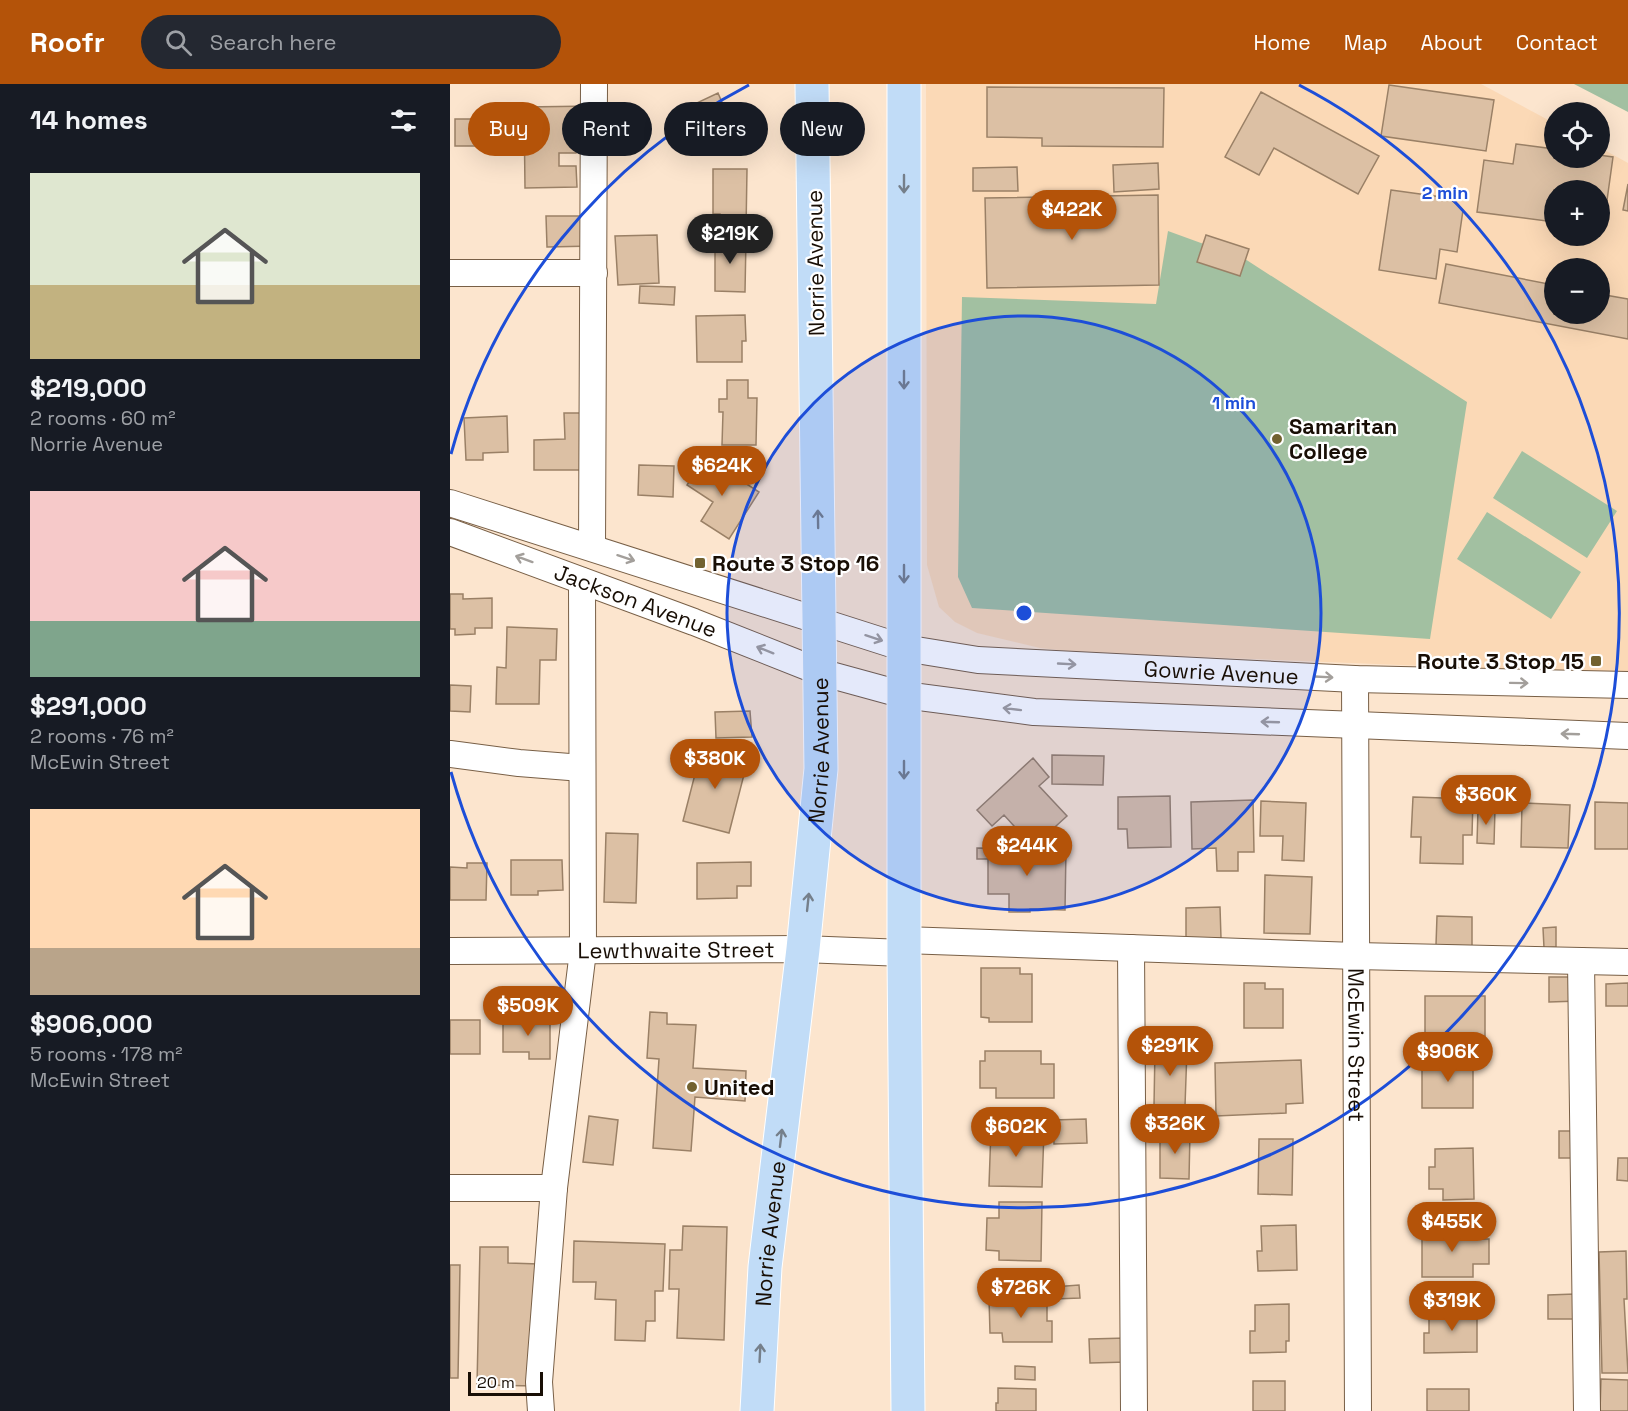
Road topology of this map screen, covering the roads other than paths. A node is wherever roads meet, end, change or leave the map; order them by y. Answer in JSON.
{"nodes":[{"id":1,"x":594,"y":84,"type":"edge"},
{"id":2,"x":812,"y":84,"type":"edge"},
{"id":3,"x":904,"y":84,"type":"edge"},
{"id":4,"x":450,"y":273,"type":"edge"},
{"id":5,"x":594,"y":273,"type":"junction"},
{"id":6,"x":450,"y":503,"type":"edge"},
{"id":7,"x":450,"y":532,"type":"edge"},
{"id":8,"x":592,"y":547,"type":"junction"},
{"id":9,"x":582,"y":581,"type":"junction"},
{"id":10,"x":819,"y":619,"type":"junction"},
{"id":11,"x":904,"y":648,"type":"junction"},
{"id":12,"x":820,"y":672,"type":"junction"},
{"id":13,"x":1355,"y":678,"type":"junction"},
{"id":14,"x":1628,"y":685,"type":"edge"},
{"id":15,"x":904,"y":695,"type":"junction"},
{"id":16,"x":1355,"y":726,"type":"junction"},
{"id":17,"x":1628,"y":736,"type":"edge"},
{"id":18,"x":450,"y":754,"type":"edge"},
{"id":19,"x":582,"y":768,"type":"junction"},
{"id":20,"x":904,"y":946,"type":"junction"},
{"id":21,"x":1131,"y":948,"type":"junction"},
{"id":22,"x":803,"y":949,"type":"junction"},
{"id":23,"x":450,"y":951,"type":"edge"},
{"id":24,"x":583,"y":951,"type":"junction"},
{"id":25,"x":1356,"y":956,"type":"junction"},
{"id":26,"x":1581,"y":961,"type":"junction"},
{"id":27,"x":1628,"y":962,"type":"edge"},
{"id":28,"x":450,"y":1188,"type":"edge"},
{"id":29,"x":554,"y":1188,"type":"junction"},
{"id":30,"x":541,"y":1411,"type":"edge"},
{"id":31,"x":757,"y":1411,"type":"edge"},
{"id":32,"x":908,"y":1411,"type":"edge"},
{"id":33,"x":1134,"y":1411,"type":"edge"},
{"id":34,"x":1358,"y":1411,"type":"edge"},
{"id":35,"x":1587,"y":1411,"type":"edge"}],
"edges":[{"from":1,"to":5,"type":"street"},
{"from":10,"to":2,"type":"main road","name":"Norrie Avenue","one_way":true},
{"from":3,"to":11,"type":"main road","one_way":true},
{"from":4,"to":5,"type":"street"},
{"from":5,"to":8,"type":"street"},
{"from":6,"to":8,"type":"street","name":"Jackson Avenue"},
{"from":9,"to":7,"type":"street","name":"Jackson Avenue","one_way":true},
{"from":8,"to":10,"type":"street","name":"Jackson Avenue","one_way":true},
{"from":12,"to":9,"type":"street","name":"Jackson Avenue","one_way":true},
{"from":9,"to":19,"type":"street"},
{"from":10,"to":11,"type":"street","name":"Gowrie Avenue","one_way":true},
{"from":10,"to":12,"type":"main road","name":"Norrie Avenue"},
{"from":11,"to":13,"type":"street","name":"Gowrie Avenue","one_way":true},
{"from":11,"to":15,"type":"main road"},
{"from":12,"to":15,"type":"street"},
{"from":22,"to":12,"type":"main road","name":"Norrie Avenue","one_way":true},
{"from":13,"to":14,"type":"street","name":"Gowrie Avenue","one_way":true},
{"from":13,"to":16,"type":"street","name":"McEwin Street"},
{"from":16,"to":15,"type":"street","one_way":true},
{"from":15,"to":20,"type":"main road","one_way":true},
{"from":17,"to":16,"type":"street","one_way":true},
{"from":16,"to":25,"type":"street","name":"McEwin Street"},
{"from":18,"to":19,"type":"street"},
{"from":19,"to":24,"type":"street"},
{"from":20,"to":21,"type":"street","name":"Lewthwaite Street"},
{"from":20,"to":22,"type":"street","name":"Lewthwaite Street"},
{"from":20,"to":32,"type":"main road"},
{"from":21,"to":25,"type":"street","name":"Lewthwaite Street"},
{"from":21,"to":33,"type":"street"},
{"from":22,"to":24,"type":"street","name":"Lewthwaite Street"},
{"from":31,"to":22,"type":"main road","name":"Norrie Avenue","one_way":true},
{"from":23,"to":24,"type":"street","name":"Lewthwaite Street"},
{"from":24,"to":29,"type":"street"},
{"from":25,"to":26,"type":"street","name":"Lewthwaite Street"},
{"from":25,"to":34,"type":"street","name":"McEwin Street"},
{"from":26,"to":27,"type":"street","name":"Lewthwaite Street"},
{"from":26,"to":35,"type":"street"},
{"from":28,"to":29,"type":"street"},
{"from":29,"to":30,"type":"street"}]}
